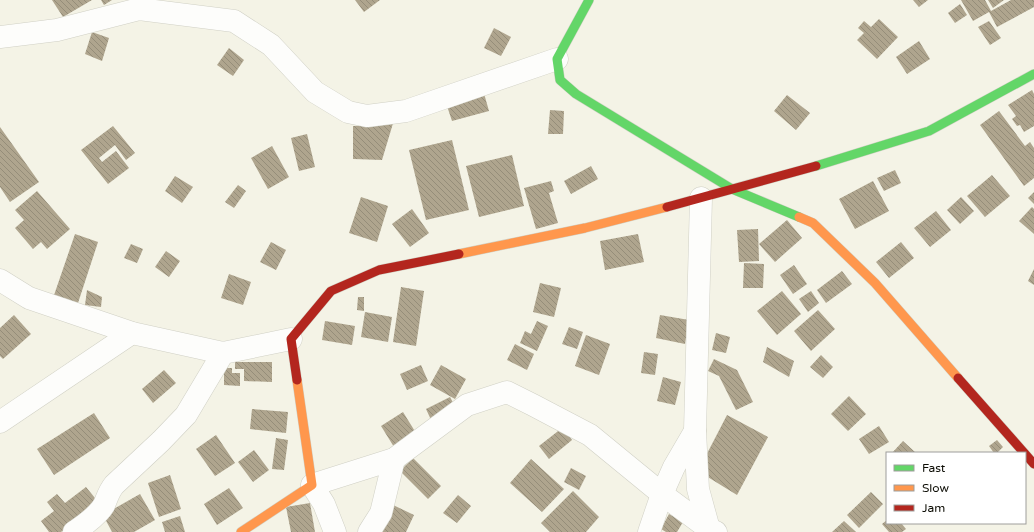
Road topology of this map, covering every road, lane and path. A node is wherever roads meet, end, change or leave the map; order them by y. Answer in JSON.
{"nodes":[{"id":1,"x":589,"y":0,"type":"edge"},
{"id":2,"x":135,"y":4,"type":"edge"},
{"id":3,"x":0,"y":37,"type":"edge"},
{"id":4,"x":557,"y":59,"type":"junction"},
{"id":5,"x":1034,"y":74,"type":"edge"},
{"id":6,"x":732,"y":189,"type":"junction"},
{"id":7,"x":701,"y":198,"type":"junction"},
{"id":8,"x":0,"y":280,"type":"edge"},
{"id":9,"x":132,"y":333,"type":"junction"},
{"id":10,"x":291,"y":340,"type":"junction"},
{"id":11,"x":224,"y":353,"type":"junction"},
{"id":12,"x":0,"y":422,"type":"edge"},
{"id":13,"x":695,"y":431,"type":"junction"},
{"id":14,"x":1023,"y":452,"type":"edge"},
{"id":15,"x":1026,"y":455,"type":"edge"},
{"id":16,"x":394,"y":459,"type":"junction"},
{"id":17,"x":1034,"y":464,"type":"edge"},
{"id":18,"x":312,"y":485,"type":"junction"},
{"id":19,"x":662,"y":494,"type":"junction"},
{"id":20,"x":712,"y":531,"type":"edge"},
{"id":21,"x":74,"y":532,"type":"edge"},
{"id":22,"x":241,"y":532,"type":"edge"},
{"id":23,"x":335,"y":532,"type":"edge"},
{"id":24,"x":369,"y":532,"type":"edge"},
{"id":25,"x":649,"y":532,"type":"edge"}],
"edges":[{"from":1,"to":4,"type":"street"},
{"from":2,"to":3,"type":"street"},
{"from":2,"to":4,"type":"street"},
{"from":4,"to":6,"type":"street"},
{"from":5,"to":6,"type":"street"},
{"from":6,"to":7,"type":"street"},
{"from":6,"to":14,"type":"street"},
{"from":7,"to":10,"type":"street"},
{"from":7,"to":13,"type":"street"},
{"from":8,"to":9,"type":"street"},
{"from":9,"to":11,"type":"street"},
{"from":9,"to":12,"type":"street"},
{"from":10,"to":11,"type":"street"},
{"from":10,"to":18,"type":"street"},
{"from":11,"to":21,"type":"street"},
{"from":13,"to":19,"type":"street"},
{"from":13,"to":20,"type":"street"},
{"from":15,"to":17,"type":"street"},
{"from":16,"to":18,"type":"street"},
{"from":16,"to":19,"type":"street"},
{"from":16,"to":24,"type":"street"},
{"from":18,"to":22,"type":"street"},
{"from":18,"to":23,"type":"street"},
{"from":19,"to":20,"type":"street"},
{"from":19,"to":25,"type":"street"}]}
